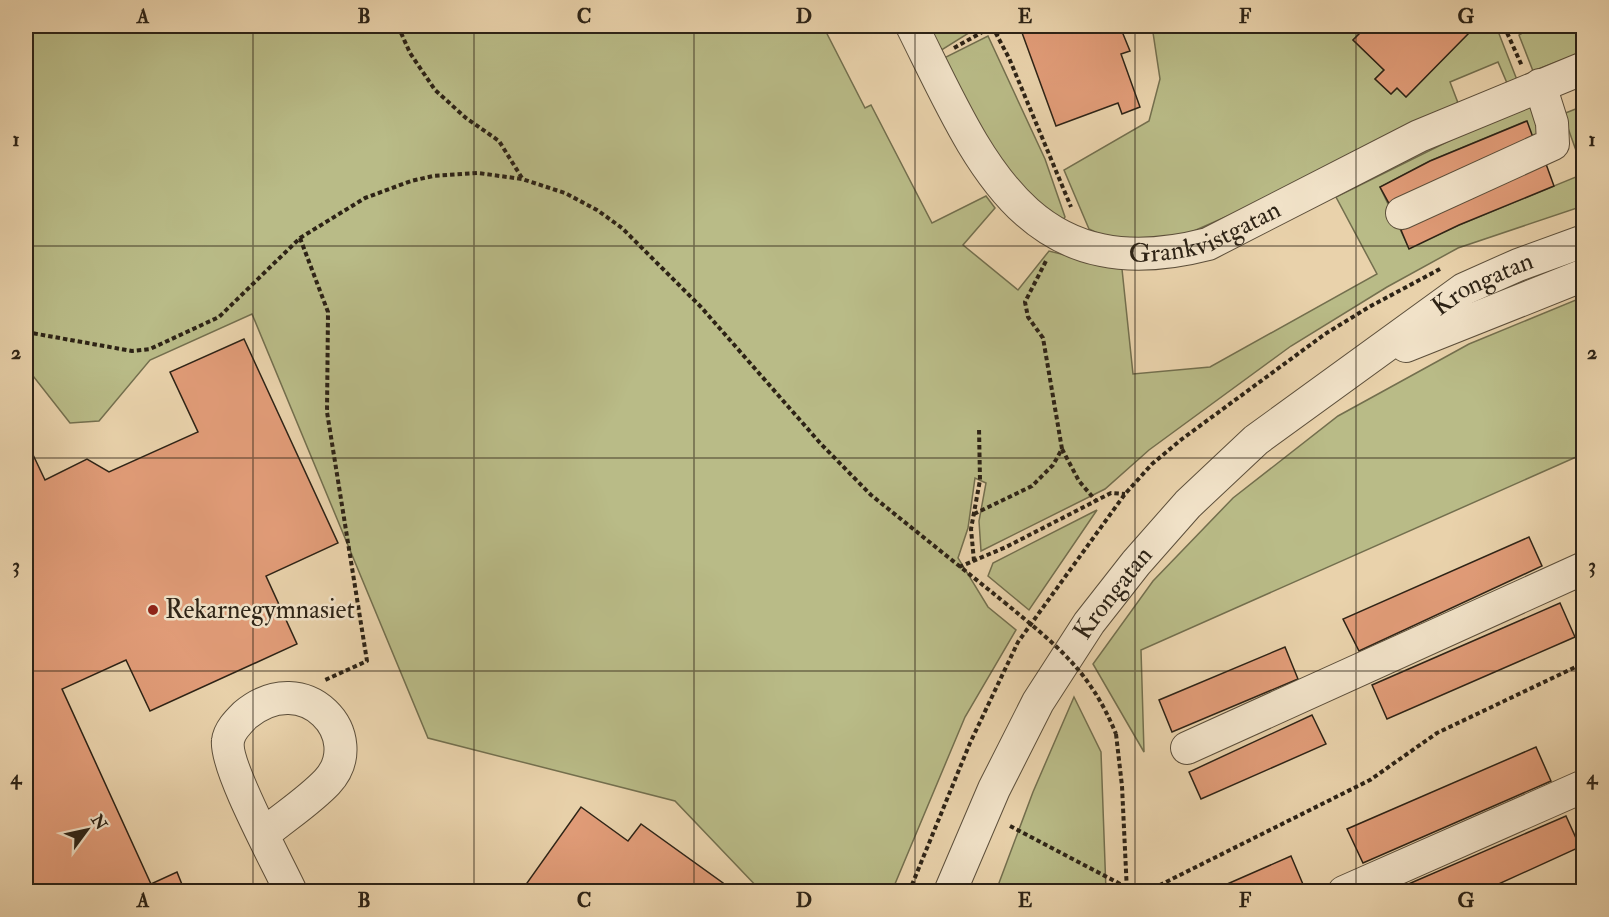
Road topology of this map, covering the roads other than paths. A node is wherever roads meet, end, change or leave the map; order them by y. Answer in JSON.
{"nodes":[{"id":1,"x":912,"y":26,"type":"edge"},
{"id":2,"x":1584,"y":68,"type":"edge"},
{"id":3,"x":1535,"y":87,"type":"junction"},
{"id":4,"x":1401,"y":213,"type":"dead end"},
{"id":5,"x":1584,"y":241,"type":"edge"},
{"id":6,"x":1584,"y":275,"type":"edge"},
{"id":7,"x":1363,"y":363,"type":"junction"},
{"id":8,"x":1584,"y":568,"type":"edge"},
{"id":9,"x":1187,"y":748,"type":"dead end"},
{"id":10,"x":1584,"y":786,"type":"edge"},
{"id":11,"x":264,"y":834,"type":"junction"},
{"id":12,"x":291,"y":891,"type":"edge"},
{"id":13,"x":950,"y":891,"type":"edge"},
{"id":14,"x":1344,"y":891,"type":"edge"}],
"edges":[{"from":1,"to":3,"type":"street","name":"Grankvistgatan"},
{"from":2,"to":3,"type":"street","name":"Grankvistgatan"},
{"from":3,"to":4,"type":"street"},
{"from":5,"to":7,"type":"street","name":"Krongatan"},
{"from":6,"to":7,"type":"street","name":"Krongatan"},
{"from":7,"to":13,"type":"street","name":"Krongatan"},
{"from":8,"to":9,"type":"street"},
{"from":10,"to":14,"type":"street"},
{"from":11,"to":11,"type":"street"},
{"from":11,"to":12,"type":"street"}]}
